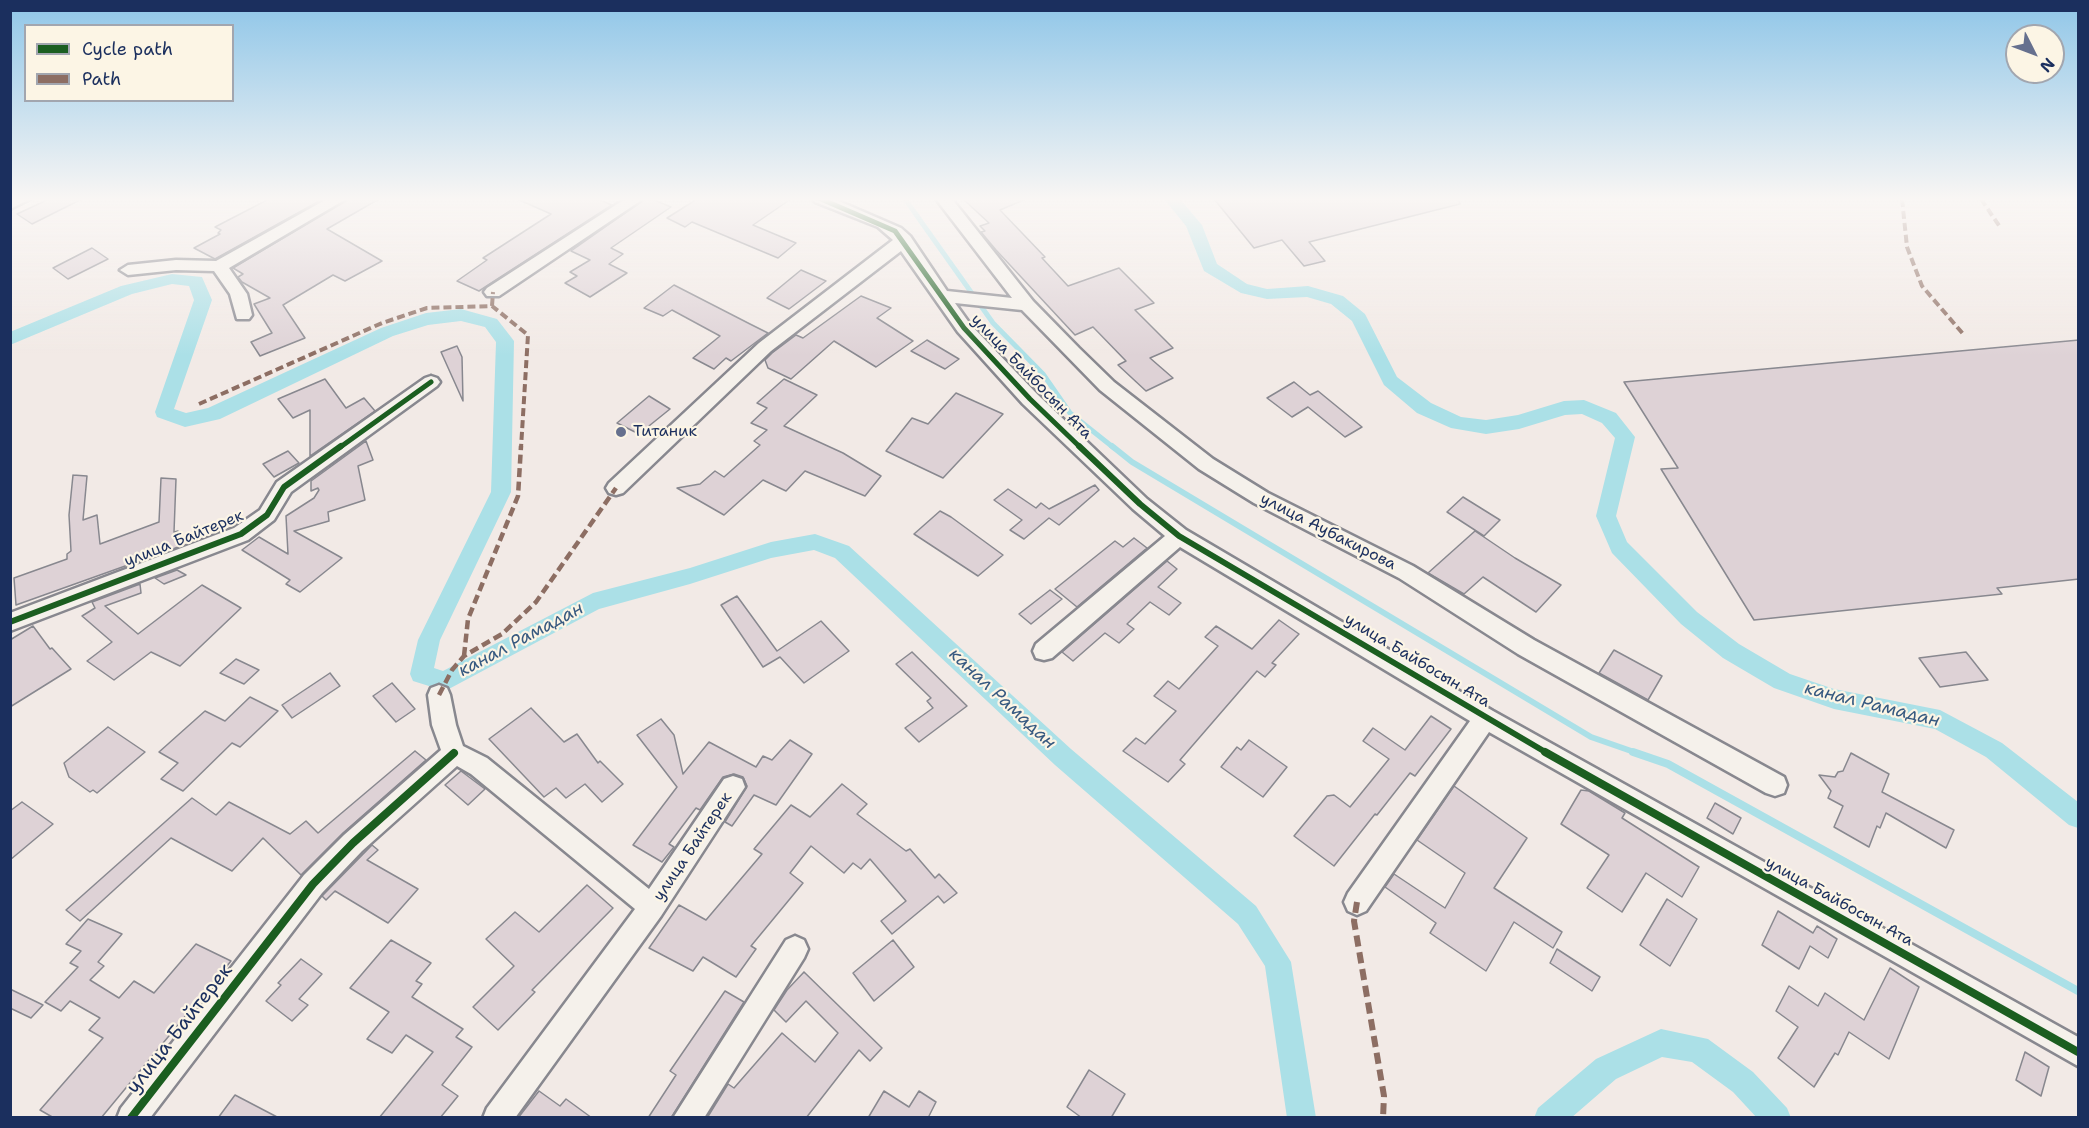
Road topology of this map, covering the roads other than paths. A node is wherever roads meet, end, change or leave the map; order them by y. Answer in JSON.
{"nodes":[{"id":1,"x":245,"y":252,"type":"edge"},
{"id":2,"x":555,"y":252,"type":"edge"},
{"id":3,"x":889,"y":252,"type":"edge"},
{"id":4,"x":913,"y":252,"type":"edge"},
{"id":5,"x":985,"y":252,"type":"edge"},
{"id":6,"x":219,"y":266,"type":"junction"},
{"id":7,"x":128,"y":270,"type":"dead end"},
{"id":8,"x":493,"y":292,"type":"dead end"},
{"id":9,"x":950,"y":297,"type":"junction"},
{"id":10,"x":1027,"y":305,"type":"junction"},
{"id":11,"x":243,"y":315,"type":"dead end"},
{"id":12,"x":431,"y":382,"type":"dead end"},
{"id":13,"x":616,"y":488,"type":"dead end"},
{"id":14,"x":1179,"y":536,"type":"junction"},
{"id":15,"x":10,"y":622,"type":"edge"},
{"id":16,"x":1044,"y":651,"type":"dead end"},
{"id":17,"x":439,"y":695,"type":"dead end"},
{"id":18,"x":1485,"y":718,"type":"junction"},
{"id":19,"x":453,"y":753,"type":"junction"},
{"id":20,"x":1775,"y":785,"type":"dead end"},
{"id":21,"x":733,"y":788,"type":"dead end"},
{"id":22,"x":1357,"y":902,"type":"dead end"},
{"id":23,"x":652,"y":907,"type":"junction"},
{"id":24,"x":795,"y":949,"type":"dead end"},
{"id":25,"x":2079,"y":1052,"type":"edge"},
{"id":26,"x":131,"y":1118,"type":"edge"},
{"id":27,"x":497,"y":1118,"type":"edge"},
{"id":28,"x":687,"y":1118,"type":"edge"}],
"edges":[{"from":1,"to":6,"type":"street"},
{"from":2,"to":8,"type":"street"},
{"from":3,"to":13,"type":"street"},
{"from":4,"to":9,"type":"street","name":"улица Байбосын Ата"},
{"from":5,"to":10,"type":"street","name":"улица Аубакирова"},
{"from":6,"to":7,"type":"street"},
{"from":6,"to":11,"type":"street"},
{"from":9,"to":10,"type":"street"},
{"from":9,"to":14,"type":"street","name":"улица Байбосын Ата"},
{"from":10,"to":20,"type":"street","name":"улица Аубакирова"},
{"from":12,"to":15,"type":"street","name":"улица Байтерек"},
{"from":14,"to":16,"type":"street"},
{"from":14,"to":18,"type":"street","name":"улица Байбосын Ата"},
{"from":17,"to":19,"type":"street"},
{"from":18,"to":22,"type":"street"},
{"from":18,"to":25,"type":"street","name":"улица Байбосын Ата"},
{"from":19,"to":23,"type":"street","name":"улица Байтерек"},
{"from":19,"to":26,"type":"street","name":"улица Байтерек"},
{"from":21,"to":23,"type":"street","name":"улица Байтерек"},
{"from":23,"to":27,"type":"street","name":"улица Байтерек"},
{"from":24,"to":28,"type":"street"}]}
